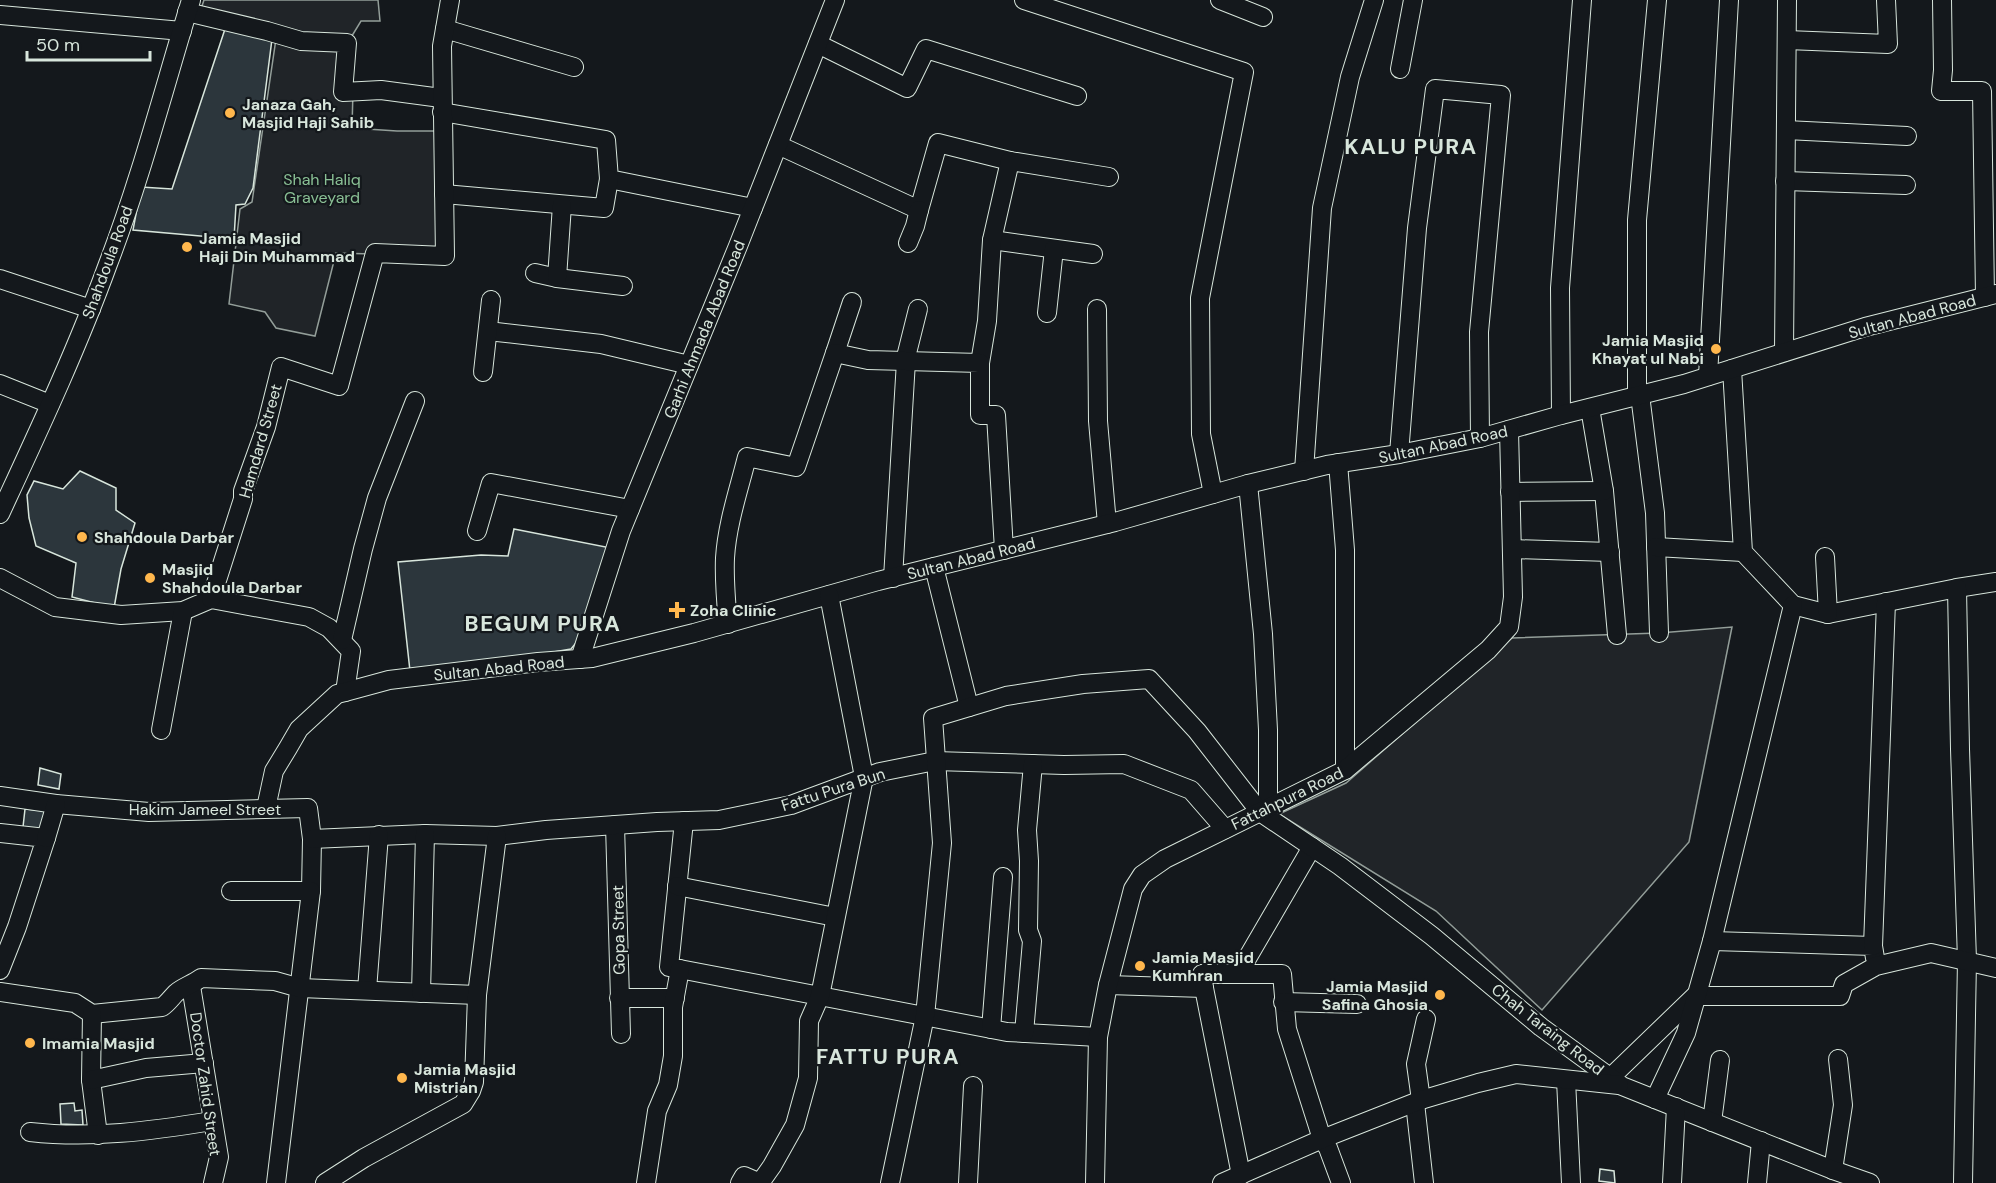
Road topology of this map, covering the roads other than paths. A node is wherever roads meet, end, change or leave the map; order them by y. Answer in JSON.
{"nodes":[{"id":1,"x":450,"y":0,"type":"edge"},
{"id":2,"x":835,"y":0,"type":"edge"},
{"id":3,"x":1024,"y":0,"type":"edge"},
{"id":4,"x":1220,"y":0,"type":"edge"},
{"id":5,"x":1374,"y":0,"type":"edge"},
{"id":6,"x":1413,"y":0,"type":"edge"},
{"id":7,"x":1582,"y":0,"type":"edge"},
{"id":8,"x":1657,"y":0,"type":"edge"},
{"id":9,"x":1729,"y":0,"type":"edge"},
{"id":10,"x":1787,"y":0,"type":"edge"},
{"id":11,"x":1886,"y":0,"type":"edge"},
{"id":12,"x":1942,"y":0,"type":"edge"},
{"id":13,"x":189,"y":6,"type":"edge"},
{"id":14,"x":0,"y":15,"type":"edge"},
{"id":15,"x":1263,"y":16,"type":"dead end"},
{"id":16,"x":445,"y":28,"type":"junction"},
{"id":17,"x":182,"y":31,"type":"junction"},
{"id":18,"x":1787,"y":40,"type":"junction"},
{"id":19,"x":818,"y":44,"type":"junction"},
{"id":20,"x":574,"y":67,"type":"dead end"},
{"id":21,"x":1400,"y":69,"type":"dead end"},
{"id":22,"x":1077,"y":96,"type":"dead end"},
{"id":23,"x":442,"y":105,"type":"junction"},
{"id":24,"x":1786,"y":130,"type":"junction"},
{"id":25,"x":1907,"y":136,"type":"dead end"},
{"id":26,"x":778,"y":145,"type":"junction"},
{"id":27,"x":1010,"y":160,"type":"junction"},
{"id":28,"x":1109,"y":177,"type":"dead end"},
{"id":29,"x":609,"y":179,"type":"junction"},
{"id":30,"x":1785,"y":181,"type":"junction"},
{"id":31,"x":1906,"y":185,"type":"dead end"},
{"id":32,"x":444,"y":194,"type":"junction"},
{"id":33,"x":562,"y":205,"type":"junction"},
{"id":34,"x":753,"y":208,"type":"junction"},
{"id":35,"x":919,"y":210,"type":"junction"},
{"id":36,"x":992,"y":240,"type":"junction"},
{"id":37,"x":908,"y":243,"type":"dead end"},
{"id":38,"x":1054,"y":249,"type":"junction"},
{"id":39,"x":1094,"y":254,"type":"dead end"},
{"id":40,"x":535,"y":273,"type":"dead end"},
{"id":41,"x":557,"y":278,"type":"junction"},
{"id":42,"x":0,"y":279,"type":"edge"},
{"id":43,"x":623,"y":286,"type":"dead end"},
{"id":44,"x":1991,"y":296,"type":"edge"},
{"id":45,"x":491,"y":300,"type":"dead end"},
{"id":46,"x":852,"y":302,"type":"dead end"},
{"id":47,"x":91,"y":309,"type":"junction"},
{"id":48,"x":918,"y":309,"type":"dead end"},
{"id":49,"x":1097,"y":309,"type":"dead end"},
{"id":50,"x":1047,"y":313,"type":"dead end"},
{"id":51,"x":488,"y":332,"type":"junction"},
{"id":52,"x":1784,"y":352,"type":"junction"},
{"id":53,"x":835,"y":353,"type":"junction"},
{"id":54,"x":906,"y":361,"type":"junction"},
{"id":55,"x":980,"y":363,"type":"junction"},
{"id":56,"x":690,"y":365,"type":"junction"},
{"id":57,"x":1732,"y":369,"type":"junction"},
{"id":58,"x":483,"y":372,"type":"dead end"},
{"id":59,"x":1708,"y":376,"type":"junction"},
{"id":60,"x":0,"y":384,"type":"edge"},
{"id":61,"x":1639,"y":395,"type":"junction"},
{"id":62,"x":415,"y":401,"type":"dead end"},
{"id":63,"x":50,"y":404,"type":"junction"},
{"id":64,"x":1590,"y":408,"type":"junction"},
{"id":65,"x":1561,"y":415,"type":"junction"},
{"id":66,"x":1509,"y":430,"type":"junction"},
{"id":67,"x":1480,"y":438,"type":"junction"},
{"id":68,"x":1399,"y":454,"type":"junction"},
{"id":69,"x":1338,"y":463,"type":"junction"},
{"id":70,"x":1304,"y":471,"type":"junction"},
{"id":71,"x":1248,"y":484,"type":"junction"},
{"id":72,"x":1604,"y":491,"type":"junction"},
{"id":73,"x":1510,"y":492,"type":"junction"},
{"id":74,"x":1213,"y":494,"type":"junction"},
{"id":75,"x":630,"y":510,"type":"junction"},
{"id":76,"x":0,"y":514,"type":"edge"},
{"id":77,"x":1107,"y":524,"type":"junction"},
{"id":78,"x":477,"y":531,"type":"dead end"},
{"id":79,"x":1656,"y":547,"type":"junction"},
{"id":80,"x":1512,"y":549,"type":"junction"},
{"id":81,"x":1005,"y":550,"type":"junction"},
{"id":82,"x":1610,"y":552,"type":"junction"},
{"id":83,"x":1743,"y":552,"type":"junction"},
{"id":84,"x":1825,"y":557,"type":"dead end"},
{"id":85,"x":934,"y":567,"type":"junction"},
{"id":86,"x":0,"y":578,"type":"edge"},
{"id":87,"x":893,"y":578,"type":"junction"},
{"id":88,"x":1996,"y":582,"type":"edge"},
{"id":89,"x":1957,"y":588,"type":"junction"},
{"id":90,"x":829,"y":595,"type":"junction"},
{"id":91,"x":211,"y":599,"type":"junction"},
{"id":92,"x":1886,"y":602,"type":"junction"},
{"id":93,"x":1793,"y":605,"type":"junction"},
{"id":94,"x":183,"y":611,"type":"junction"},
{"id":95,"x":1828,"y":614,"type":"junction"},
{"id":96,"x":728,"y":624,"type":"junction"},
{"id":97,"x":1659,"y":633,"type":"dead end"},
{"id":98,"x":1617,"y":634,"type":"dead end"},
{"id":99,"x":342,"y":640,"type":"junction"},
{"id":100,"x":580,"y":659,"type":"junction"},
{"id":101,"x":345,"y":692,"type":"junction"},
{"id":102,"x":969,"y":707,"type":"junction"},
{"id":103,"x":161,"y":730,"type":"dead end"},
{"id":104,"x":935,"y":760,"type":"junction"},
{"id":105,"x":1032,"y":764,"type":"junction"},
{"id":106,"x":1345,"y":771,"type":"junction"},
{"id":107,"x":864,"y":777,"type":"junction"},
{"id":108,"x":0,"y":796,"type":"edge"},
{"id":109,"x":56,"y":804,"type":"junction"},
{"id":110,"x":266,"y":808,"type":"junction"},
{"id":111,"x":1264,"y":810,"type":"junction"},
{"id":112,"x":684,"y":821,"type":"junction"},
{"id":113,"x":615,"y":825,"type":"junction"},
{"id":114,"x":1225,"y":829,"type":"junction"},
{"id":115,"x":0,"y":833,"type":"edge"},
{"id":116,"x":425,"y":834,"type":"junction"},
{"id":117,"x":379,"y":835,"type":"junction"},
{"id":118,"x":497,"y":836,"type":"junction"},
{"id":119,"x":46,"y":838,"type":"junction"},
{"id":120,"x":312,"y":839,"type":"junction"},
{"id":121,"x":1312,"y":847,"type":"junction"},
{"id":122,"x":1003,"y":877,"type":"dead end"},
{"id":123,"x":677,"y":886,"type":"junction"},
{"id":124,"x":231,"y":891,"type":"dead end"},
{"id":125,"x":310,"y":891,"type":"junction"},
{"id":126,"x":835,"y":916,"type":"junction"},
{"id":127,"x":1712,"y":941,"type":"junction"},
{"id":128,"x":1873,"y":946,"type":"junction"},
{"id":129,"x":1967,"y":960,"type":"junction"},
{"id":130,"x":1876,"y":966,"type":"junction"},
{"id":131,"x":1996,"y":968,"type":"edge"},
{"id":132,"x":680,"y":969,"type":"junction"},
{"id":133,"x":0,"y":970,"type":"edge"},
{"id":134,"x":1238,"y":974,"type":"junction"},
{"id":135,"x":1108,"y":985,"type":"junction"},
{"id":136,"x":191,"y":986,"type":"junction"},
{"id":137,"x":300,"y":988,"type":"junction"},
{"id":138,"x":1204,"y":988,"type":"junction"},
{"id":139,"x":367,"y":990,"type":"junction"},
{"id":140,"x":0,"y":992,"type":"edge"},
{"id":141,"x":421,"y":993,"type":"junction"},
{"id":142,"x":477,"y":995,"type":"junction"},
{"id":143,"x":819,"y":996,"type":"junction"},
{"id":144,"x":1695,"y":996,"type":"junction"},
{"id":145,"x":619,"y":998,"type":"junction"},
{"id":146,"x":675,"y":998,"type":"junction"},
{"id":147,"x":1283,"y":1002,"type":"junction"},
{"id":148,"x":1357,"y":1004,"type":"dead end"},
{"id":149,"x":92,"y":1014,"type":"junction"},
{"id":150,"x":925,"y":1017,"type":"junction"},
{"id":151,"x":1426,"y":1020,"type":"dead end"},
{"id":152,"x":991,"y":1029,"type":"junction"},
{"id":153,"x":1024,"y":1033,"type":"junction"},
{"id":154,"x":621,"y":1034,"type":"dead end"},
{"id":155,"x":1098,"y":1037,"type":"junction"},
{"id":156,"x":1838,"y":1059,"type":"dead end"},
{"id":157,"x":1720,"y":1060,"type":"dead end"},
{"id":158,"x":204,"y":1063,"type":"junction"},
{"id":159,"x":91,"y":1080,"type":"junction"},
{"id":160,"x":1566,"y":1080,"type":"junction"},
{"id":161,"x":1616,"y":1081,"type":"junction"},
{"id":162,"x":973,"y":1086,"type":"dead end"},
{"id":163,"x":1655,"y":1099,"type":"junction"},
{"id":164,"x":1418,"y":1102,"type":"junction"},
{"id":165,"x":1676,"y":1107,"type":"junction"},
{"id":166,"x":212,"y":1121,"type":"junction"},
{"id":167,"x":1712,"y":1122,"type":"junction"},
{"id":168,"x":30,"y":1132,"type":"dead end"},
{"id":169,"x":98,"y":1135,"type":"junction"},
{"id":170,"x":1322,"y":1139,"type":"junction"},
{"id":171,"x":1761,"y":1141,"type":"junction"},
{"id":172,"x":1833,"y":1170,"type":"junction"},
{"id":173,"x":1247,"y":1177,"type":"edge"},
{"id":174,"x":213,"y":1183,"type":"edge"},
{"id":175,"x":276,"y":1183,"type":"edge"},
{"id":176,"x":325,"y":1183,"type":"edge"},
{"id":177,"x":646,"y":1183,"type":"edge"},
{"id":178,"x":740,"y":1183,"type":"edge"},
{"id":179,"x":890,"y":1183,"type":"edge"},
{"id":180,"x":968,"y":1183,"type":"edge"},
{"id":181,"x":1095,"y":1183,"type":"edge"},
{"id":182,"x":1222,"y":1183,"type":"edge"},
{"id":183,"x":1341,"y":1183,"type":"edge"},
{"id":184,"x":1424,"y":1183,"type":"edge"},
{"id":185,"x":1570,"y":1183,"type":"edge"},
{"id":186,"x":1672,"y":1183,"type":"edge"},
{"id":187,"x":1757,"y":1183,"type":"edge"},
{"id":188,"x":1870,"y":1183,"type":"edge"},
{"id":189,"x":1963,"y":1183,"type":"edge"}],
"edges":[{"from":1,"to":16,"type":"street"},
{"from":2,"to":19,"type":"street","name":"Garhi Ahmada Abad Road"},
{"from":3,"to":74,"type":"street"},
{"from":4,"to":15,"type":"street"},
{"from":5,"to":70,"type":"street"},
{"from":6,"to":21,"type":"street"},
{"from":7,"to":65,"type":"street"},
{"from":8,"to":61,"type":"street"},
{"from":9,"to":59,"type":"street"},
{"from":10,"to":18,"type":"street"},
{"from":11,"to":18,"type":"street"},
{"from":12,"to":44,"type":"street"},
{"from":13,"to":17,"type":"street","name":"Shahdoula Road"},
{"from":13,"to":23,"type":"street"},
{"from":14,"to":17,"type":"street"},
{"from":16,"to":20,"type":"street"},
{"from":16,"to":23,"type":"street"},
{"from":17,"to":47,"type":"street","name":"Shahdoula Road"},
{"from":18,"to":24,"type":"street"},
{"from":19,"to":22,"type":"street"},
{"from":19,"to":26,"type":"street","name":"Garhi Ahmada Abad Road"},
{"from":23,"to":29,"type":"street"},
{"from":23,"to":32,"type":"street"},
{"from":24,"to":25,"type":"street"},
{"from":24,"to":30,"type":"street"},
{"from":26,"to":34,"type":"street","name":"Garhi Ahmada Abad Road"},
{"from":26,"to":35,"type":"street"},
{"from":27,"to":28,"type":"street"},
{"from":27,"to":35,"type":"street"},
{"from":27,"to":36,"type":"street"},
{"from":29,"to":33,"type":"street"},
{"from":29,"to":34,"type":"street"},
{"from":30,"to":31,"type":"street"},
{"from":30,"to":52,"type":"street"},
{"from":32,"to":33,"type":"street"},
{"from":32,"to":91,"type":"street","name":"Hamdard Street"},
{"from":33,"to":41,"type":"street"},
{"from":34,"to":56,"type":"street","name":"Garhi Ahmada Abad Road"},
{"from":35,"to":37,"type":"street"},
{"from":36,"to":38,"type":"street"},
{"from":36,"to":55,"type":"street"},
{"from":38,"to":39,"type":"street"},
{"from":38,"to":50,"type":"street"},
{"from":40,"to":41,"type":"street"},
{"from":41,"to":43,"type":"street"},
{"from":42,"to":47,"type":"street"},
{"from":44,"to":52,"type":"street","name":"Sultan Abad Road"},
{"from":45,"to":51,"type":"street"},
{"from":46,"to":53,"type":"street"},
{"from":47,"to":63,"type":"street","name":"Shahdoula Road"},
{"from":48,"to":54,"type":"street"},
{"from":49,"to":77,"type":"street"},
{"from":51,"to":56,"type":"street"},
{"from":51,"to":58,"type":"street"},
{"from":52,"to":57,"type":"street","name":"Sultan Abad Road"},
{"from":53,"to":54,"type":"street"},
{"from":53,"to":96,"type":"street"},
{"from":54,"to":55,"type":"street"},
{"from":54,"to":87,"type":"street"},
{"from":55,"to":81,"type":"street"},
{"from":56,"to":75,"type":"street","name":"Garhi Ahmada Abad Road"},
{"from":57,"to":59,"type":"street","name":"Sultan Abad Road"},
{"from":57,"to":83,"type":"street"},
{"from":59,"to":61,"type":"street","name":"Sultan Abad Road"},
{"from":60,"to":63,"type":"street"},
{"from":61,"to":64,"type":"street","name":"Sultan Abad Road"},
{"from":61,"to":79,"type":"street"},
{"from":62,"to":99,"type":"street"},
{"from":63,"to":76,"type":"street","name":"Shahdoula Road"},
{"from":64,"to":65,"type":"street","name":"Sultan Abad Road"},
{"from":64,"to":72,"type":"street"},
{"from":65,"to":66,"type":"street","name":"Sultan Abad Road"},
{"from":66,"to":67,"type":"street","name":"Sultan Abad Road"},
{"from":66,"to":73,"type":"street","name":"Fattahpura Road"},
{"from":67,"to":68,"type":"street","name":"Sultan Abad Road"},
{"from":67,"to":68,"type":"street"},
{"from":68,"to":69,"type":"street","name":"Sultan Abad Road"},
{"from":69,"to":70,"type":"street","name":"Sultan Abad Road"},
{"from":69,"to":106,"type":"street"},
{"from":70,"to":71,"type":"street","name":"Sultan Abad Road"},
{"from":71,"to":74,"type":"street","name":"Sultan Abad Road"},
{"from":71,"to":111,"type":"street"},
{"from":72,"to":73,"type":"street"},
{"from":72,"to":82,"type":"street"},
{"from":73,"to":80,"type":"street","name":"Fattahpura Road"},
{"from":74,"to":77,"type":"street","name":"Sultan Abad Road"},
{"from":75,"to":78,"type":"street"},
{"from":75,"to":100,"type":"street","name":"Garhi Ahmada Abad Road"},
{"from":77,"to":81,"type":"street","name":"Sultan Abad Road"},
{"from":79,"to":83,"type":"street"},
{"from":79,"to":97,"type":"street"},
{"from":80,"to":82,"type":"street"},
{"from":80,"to":106,"type":"street","name":"Fattahpura Road"},
{"from":81,"to":85,"type":"street","name":"Sultan Abad Road"},
{"from":82,"to":98,"type":"street"},
{"from":83,"to":93,"type":"street"},
{"from":84,"to":95,"type":"street"},
{"from":85,"to":87,"type":"street","name":"Sultan Abad Road"},
{"from":85,"to":102,"type":"street"},
{"from":86,"to":94,"type":"street"},
{"from":87,"to":90,"type":"street","name":"Sultan Abad Road"},
{"from":88,"to":89,"type":"street"},
{"from":89,"to":92,"type":"street"},
{"from":89,"to":129,"type":"street"},
{"from":90,"to":96,"type":"street","name":"Sultan Abad Road"},
{"from":90,"to":107,"type":"street"},
{"from":91,"to":94,"type":"street"},
{"from":91,"to":99,"type":"street"},
{"from":92,"to":95,"type":"street"},
{"from":92,"to":128,"type":"street"},
{"from":93,"to":95,"type":"street"},
{"from":93,"to":127,"type":"street"},
{"from":94,"to":103,"type":"street"},
{"from":96,"to":100,"type":"street","name":"Sultan Abad Road"},
{"from":99,"to":101,"type":"street"},
{"from":100,"to":101,"type":"street","name":"Sultan Abad Road"},
{"from":101,"to":110,"type":"street"},
{"from":102,"to":104,"type":"street"},
{"from":102,"to":111,"type":"street","name":"Chah Taraing Road"},
{"from":104,"to":105,"type":"street","name":"Fattu Pura Bun"},
{"from":104,"to":107,"type":"street","name":"Fattu Pura Bun"},
{"from":104,"to":150,"type":"street"},
{"from":105,"to":114,"type":"street","name":"Fattu Pura Bun"},
{"from":105,"to":153,"type":"street"},
{"from":106,"to":111,"type":"street","name":"Fattahpura Road"},
{"from":107,"to":112,"type":"street","name":"Fattu Pura Bun"},
{"from":107,"to":126,"type":"street"},
{"from":108,"to":109,"type":"street","name":"Hakim Jameel Street"},
{"from":109,"to":110,"type":"street","name":"Hakim Jameel Street"},
{"from":109,"to":119,"type":"street"},
{"from":110,"to":120,"type":"street","name":"Hakim Jameel Street"},
{"from":111,"to":114,"type":"street","name":"Fattahpura Road"},
{"from":111,"to":121,"type":"street","name":"Chah Taraing Road"},
{"from":112,"to":113,"type":"street","name":"Fattu Pura Bun"},
{"from":112,"to":123,"type":"street"},
{"from":113,"to":118,"type":"street","name":"Fattu Pura Bun"},
{"from":113,"to":145,"type":"street","name":"Gopa Street"},
{"from":114,"to":135,"type":"street","name":"Fattahpura Road"},
{"from":115,"to":119,"type":"street"},
{"from":116,"to":117,"type":"street","name":"Fattu Pura Bun"},
{"from":116,"to":118,"type":"street","name":"Fattu Pura Bun"},
{"from":116,"to":141,"type":"street"},
{"from":117,"to":120,"type":"street","name":"Fattu Pura Bun"},
{"from":117,"to":139,"type":"street"},
{"from":118,"to":142,"type":"street"},
{"from":119,"to":133,"type":"street"},
{"from":120,"to":125,"type":"street"},
{"from":121,"to":134,"type":"street"},
{"from":121,"to":161,"type":"street","name":"Chah Taraing Road"},
{"from":122,"to":152,"type":"street"},
{"from":123,"to":126,"type":"street"},
{"from":123,"to":132,"type":"street"},
{"from":124,"to":125,"type":"street"},
{"from":125,"to":137,"type":"street"},
{"from":126,"to":143,"type":"street"},
{"from":127,"to":128,"type":"street"},
{"from":127,"to":144,"type":"street"},
{"from":128,"to":130,"type":"street"},
{"from":129,"to":130,"type":"street"},
{"from":129,"to":131,"type":"street"},
{"from":129,"to":189,"type":"street"},
{"from":130,"to":144,"type":"street"},
{"from":132,"to":143,"type":"street"},
{"from":132,"to":146,"type":"street"},
{"from":134,"to":138,"type":"street"},
{"from":134,"to":147,"type":"street"},
{"from":135,"to":138,"type":"street"},
{"from":135,"to":155,"type":"street","name":"Fattahpura Road"},
{"from":136,"to":137,"type":"street"},
{"from":136,"to":149,"type":"street"},
{"from":136,"to":158,"type":"street","name":"Doctor Zahid Street"},
{"from":137,"to":139,"type":"street"},
{"from":137,"to":175,"type":"street"},
{"from":138,"to":173,"type":"street"},
{"from":139,"to":141,"type":"street"},
{"from":140,"to":149,"type":"street"},
{"from":141,"to":142,"type":"street"},
{"from":142,"to":176,"type":"street"},
{"from":143,"to":150,"type":"street"},
{"from":143,"to":178,"type":"street"},
{"from":144,"to":161,"type":"street"},
{"from":144,"to":163,"type":"street"},
{"from":145,"to":146,"type":"street"},
{"from":145,"to":154,"type":"street","name":"Gopa Street"},
{"from":146,"to":177,"type":"street"},
{"from":147,"to":148,"type":"street"},
{"from":147,"to":170,"type":"street"},
{"from":149,"to":159,"type":"street"},
{"from":150,"to":152,"type":"street"},
{"from":150,"to":179,"type":"street"},
{"from":151,"to":164,"type":"street"},
{"from":152,"to":153,"type":"street"},
{"from":153,"to":155,"type":"street"},
{"from":155,"to":181,"type":"street","name":"Fattahpura Road"},
{"from":156,"to":172,"type":"street"},
{"from":157,"to":167,"type":"street"},
{"from":158,"to":159,"type":"street"},
{"from":158,"to":166,"type":"street","name":"Doctor Zahid Street"},
{"from":159,"to":169,"type":"street"},
{"from":160,"to":161,"type":"street"},
{"from":160,"to":164,"type":"street"},
{"from":160,"to":185,"type":"street"},
{"from":161,"to":163,"type":"street","name":"Chah Taraing Road"},
{"from":162,"to":180,"type":"street"},
{"from":163,"to":165,"type":"street","name":"Chah Taraing Road"},
{"from":164,"to":170,"type":"street"},
{"from":164,"to":184,"type":"street"},
{"from":165,"to":167,"type":"street","name":"Chah Taraing Road"},
{"from":165,"to":186,"type":"street"},
{"from":166,"to":169,"type":"street"},
{"from":166,"to":174,"type":"street","name":"Doctor Zahid Street"},
{"from":167,"to":171,"type":"street","name":"Chah Taraing Road"},
{"from":168,"to":169,"type":"street"},
{"from":170,"to":173,"type":"street"},
{"from":170,"to":183,"type":"street"},
{"from":171,"to":172,"type":"street","name":"Chah Taraing Road"},
{"from":171,"to":187,"type":"street"},
{"from":172,"to":188,"type":"street","name":"Chah Taraing Road"},
{"from":173,"to":182,"type":"street"}]}
